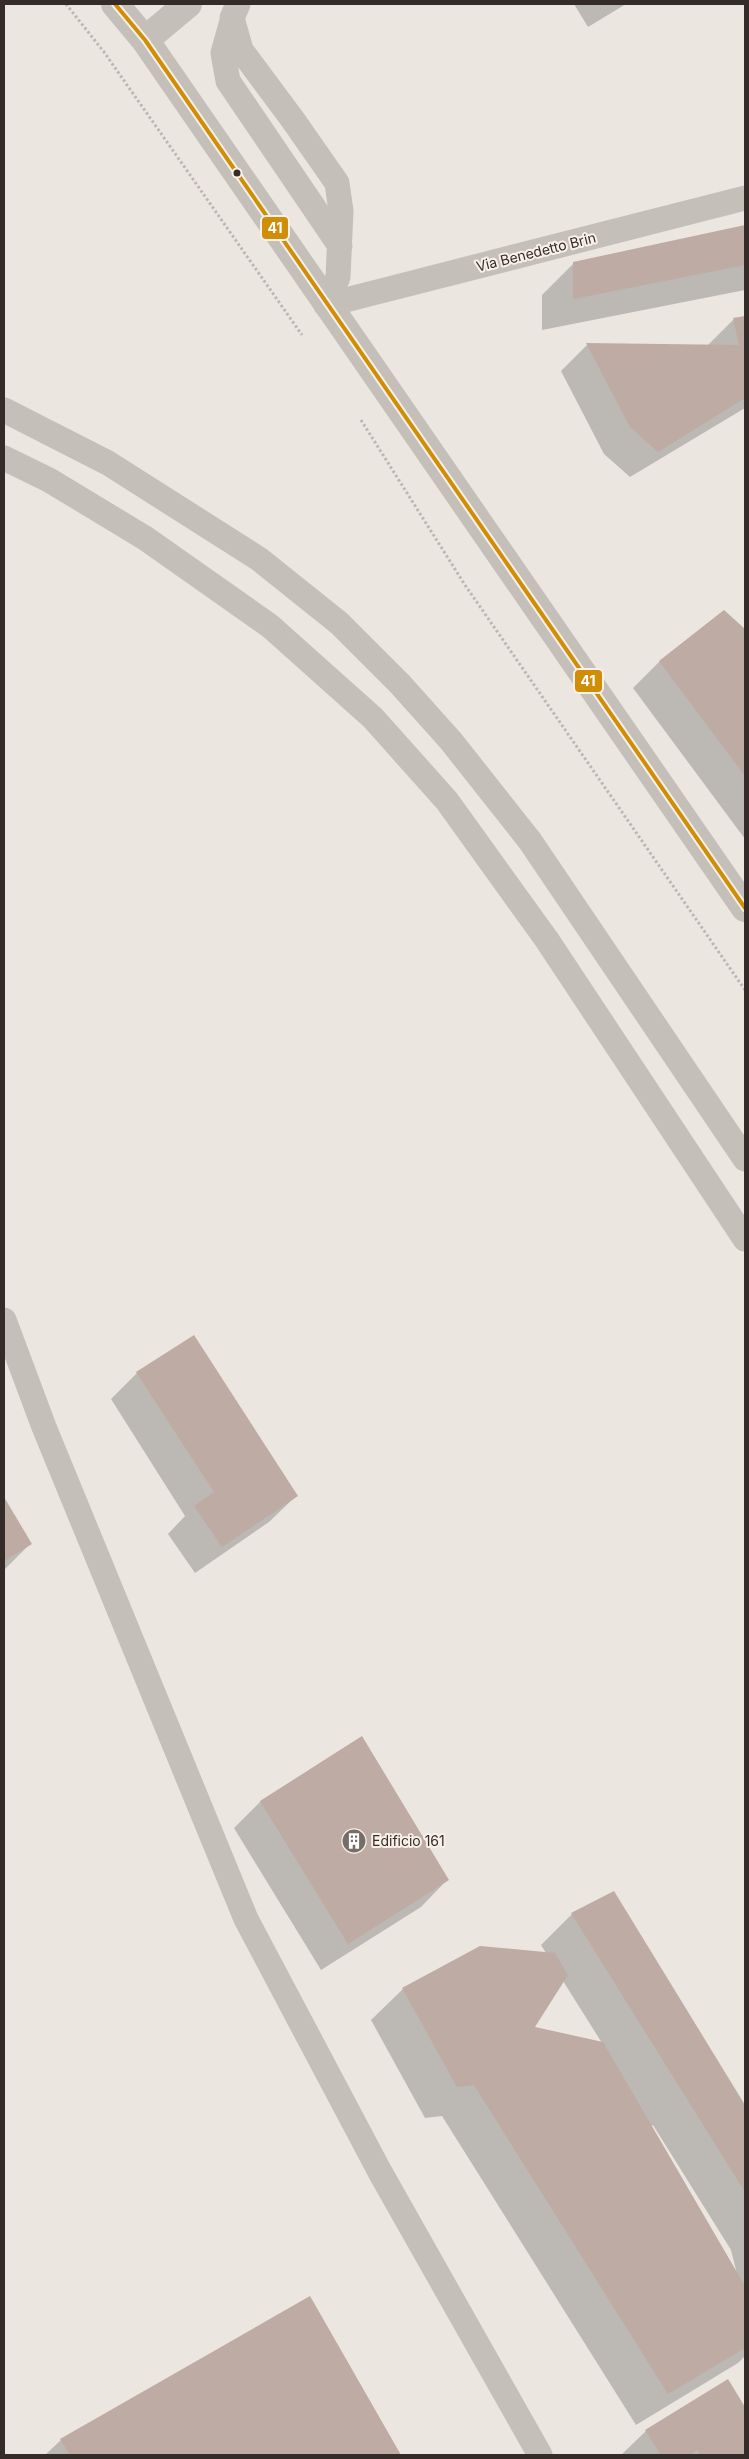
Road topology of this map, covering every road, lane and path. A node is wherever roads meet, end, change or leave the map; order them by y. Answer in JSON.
{"nodes":[{"id":1,"x":66,"y":4,"type":"edge"},
{"id":2,"x":115,"y":4,"type":"edge"},
{"id":3,"x":188,"y":4,"type":"edge"},
{"id":4,"x":235,"y":11,"type":"edge"},
{"id":5,"x":144,"y":40,"type":"junction"},
{"id":6,"x":745,"y":198,"type":"edge"},
{"id":7,"x":326,"y":305,"type":"junction"},
{"id":8,"x":302,"y":336,"type":"dead end"},
{"id":9,"x":4,"y":410,"type":"edge"},
{"id":10,"x":357,"y":414,"type":"dead end"},
{"id":11,"x":4,"y":458,"type":"edge"},
{"id":12,"x":559,"y":710,"type":"dead end"},
{"id":13,"x":554,"y":713,"type":"junction"},
{"id":14,"x":745,"y":908,"type":"edge"},
{"id":15,"x":745,"y":990,"type":"edge"},
{"id":16,"x":745,"y":1159,"type":"edge"},
{"id":17,"x":745,"y":1239,"type":"edge"},
{"id":18,"x":4,"y":1320,"type":"edge"},
{"id":19,"x":540,"y":2455,"type":"edge"}],
"edges":[{"from":1,"to":8,"type":"path"},
{"from":2,"to":5,"type":"street"},
{"from":3,"to":5,"type":"street"},
{"from":4,"to":7,"type":"lane"},
{"from":5,"to":7,"type":"street"},
{"from":6,"to":7,"type":"lane","name":"Via Benedetto Brin"},
{"from":7,"to":14,"type":"street"},
{"from":9,"to":16,"type":"lane"},
{"from":10,"to":13,"type":"path"},
{"from":11,"to":17,"type":"lane"},
{"from":12,"to":13,"type":"path"},
{"from":13,"to":15,"type":"path"},
{"from":18,"to":19,"type":"lane"}]}
